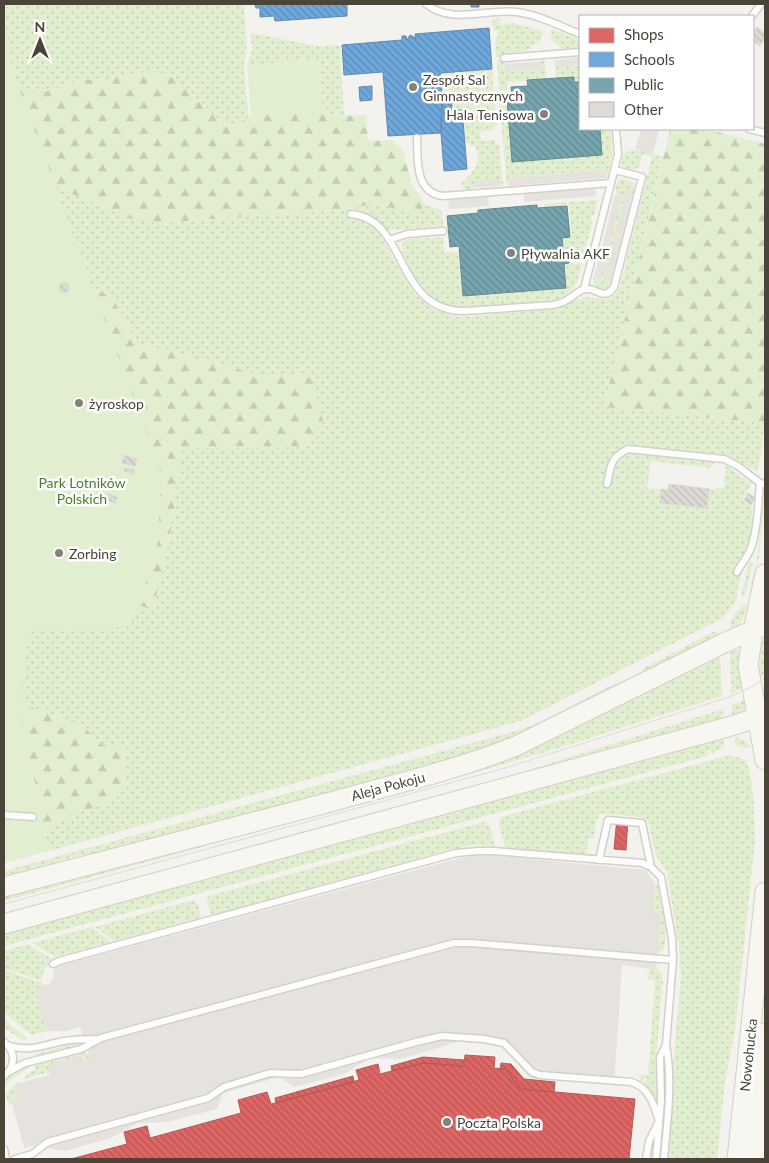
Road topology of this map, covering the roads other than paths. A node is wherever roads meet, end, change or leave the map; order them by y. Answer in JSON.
{"nodes":[{"id":1,"x":426,"y":4,"type":"edge"},
{"id":2,"x":761,"y":4,"type":"edge"},
{"id":3,"x":753,"y":15,"type":"edge"},
{"id":4,"x":579,"y":34,"type":"edge"},
{"id":5,"x":579,"y":52,"type":"edge"},
{"id":6,"x":504,"y":58,"type":"dead end"},
{"id":7,"x":616,"y":130,"type":"edge"},
{"id":8,"x":752,"y":130,"type":"edge"},
{"id":9,"x":765,"y":134,"type":"edge"},
{"id":10,"x":417,"y":138,"type":"dead end"},
{"id":11,"x":615,"y":170,"type":"junction"},
{"id":12,"x":611,"y":183,"type":"junction"},
{"id":13,"x":351,"y":214,"type":"dead end"},
{"id":14,"x":444,"y":231,"type":"dead end"},
{"id":15,"x":389,"y":240,"type":"junction"},
{"id":16,"x":584,"y":289,"type":"junction"},
{"id":17,"x":763,"y":483,"type":"edge"},
{"id":18,"x":607,"y":484,"type":"dead end"},
{"id":19,"x":737,"y":572,"type":"dead end"},
{"id":20,"x":765,"y":574,"type":"edge"},
{"id":21,"x":759,"y":628,"type":"edge"},
{"id":22,"x":761,"y":717,"type":"edge"},
{"id":23,"x":765,"y":760,"type":"edge"},
{"id":24,"x":4,"y":815,"type":"edge"},
{"id":25,"x":33,"y":817,"type":"dead end"},
{"id":26,"x":599,"y":860,"type":"junction"},
{"id":27,"x":651,"y":867,"type":"junction"},
{"id":28,"x":4,"y":887,"type":"edge"},
{"id":29,"x":765,"y":892,"type":"edge"},
{"id":30,"x":4,"y":924,"type":"edge"},
{"id":31,"x":673,"y":960,"type":"junction"},
{"id":32,"x":53,"y":964,"type":"dead end"},
{"id":33,"x":765,"y":1033,"type":"edge"},
{"id":34,"x":101,"y":1038,"type":"junction"},
{"id":35,"x":4,"y":1042,"type":"edge"},
{"id":36,"x":666,"y":1045,"type":"junction"},
{"id":37,"x":10,"y":1046,"type":"junction"},
{"id":38,"x":6,"y":1074,"type":"edge"},
{"id":39,"x":659,"y":1121,"type":"junction"},
{"id":40,"x":4,"y":1150,"type":"edge"},
{"id":41,"x":6,"y":1159,"type":"edge"},
{"id":42,"x":15,"y":1159,"type":"edge"},
{"id":43,"x":646,"y":1159,"type":"edge"},
{"id":44,"x":656,"y":1159,"type":"edge"},
{"id":45,"x":664,"y":1159,"type":"edge"},
{"id":46,"x":737,"y":1159,"type":"edge"},
{"id":47,"x":755,"y":1159,"type":"edge"}],
"edges":[{"from":1,"to":4,"type":"lane"},
{"from":2,"to":3,"type":"lane"},
{"from":5,"to":6,"type":"lane"},
{"from":7,"to":11,"type":"lane"},
{"from":8,"to":9,"type":"lane"},
{"from":10,"to":12,"type":"lane"},
{"from":11,"to":12,"type":"lane"},
{"from":11,"to":16,"type":"lane"},
{"from":12,"to":16,"type":"lane"},
{"from":13,"to":15,"type":"lane"},
{"from":14,"to":15,"type":"lane"},
{"from":15,"to":16,"type":"lane"},
{"from":17,"to":18,"type":"lane"},
{"from":17,"to":19,"type":"lane"},
{"from":20,"to":21,"type":"main road"},
{"from":21,"to":22,"type":"main road"},
{"from":21,"to":28,"type":"main road","name":"Aleja Pokoju"},
{"from":22,"to":23,"type":"main road"},
{"from":22,"to":30,"type":"main road"},
{"from":24,"to":25,"type":"lane"},
{"from":26,"to":27,"type":"lane"},
{"from":26,"to":27,"type":"lane"},
{"from":26,"to":32,"type":"lane"},
{"from":27,"to":31,"type":"lane"},
{"from":29,"to":46,"type":"main road","name":"Nowohucka"},
{"from":31,"to":34,"type":"lane"},
{"from":31,"to":36,"type":"lane"},
{"from":33,"to":47,"type":"main road","name":"Nowohucka"},
{"from":34,"to":37,"type":"lane"},
{"from":34,"to":38,"type":"lane"},
{"from":35,"to":37,"type":"lane"},
{"from":36,"to":39,"type":"lane"},
{"from":36,"to":45,"type":"lane"},
{"from":37,"to":38,"type":"lane"},
{"from":39,"to":42,"type":"lane"},
{"from":39,"to":43,"type":"lane"},
{"from":39,"to":44,"type":"lane"},
{"from":40,"to":41,"type":"lane"}]}
